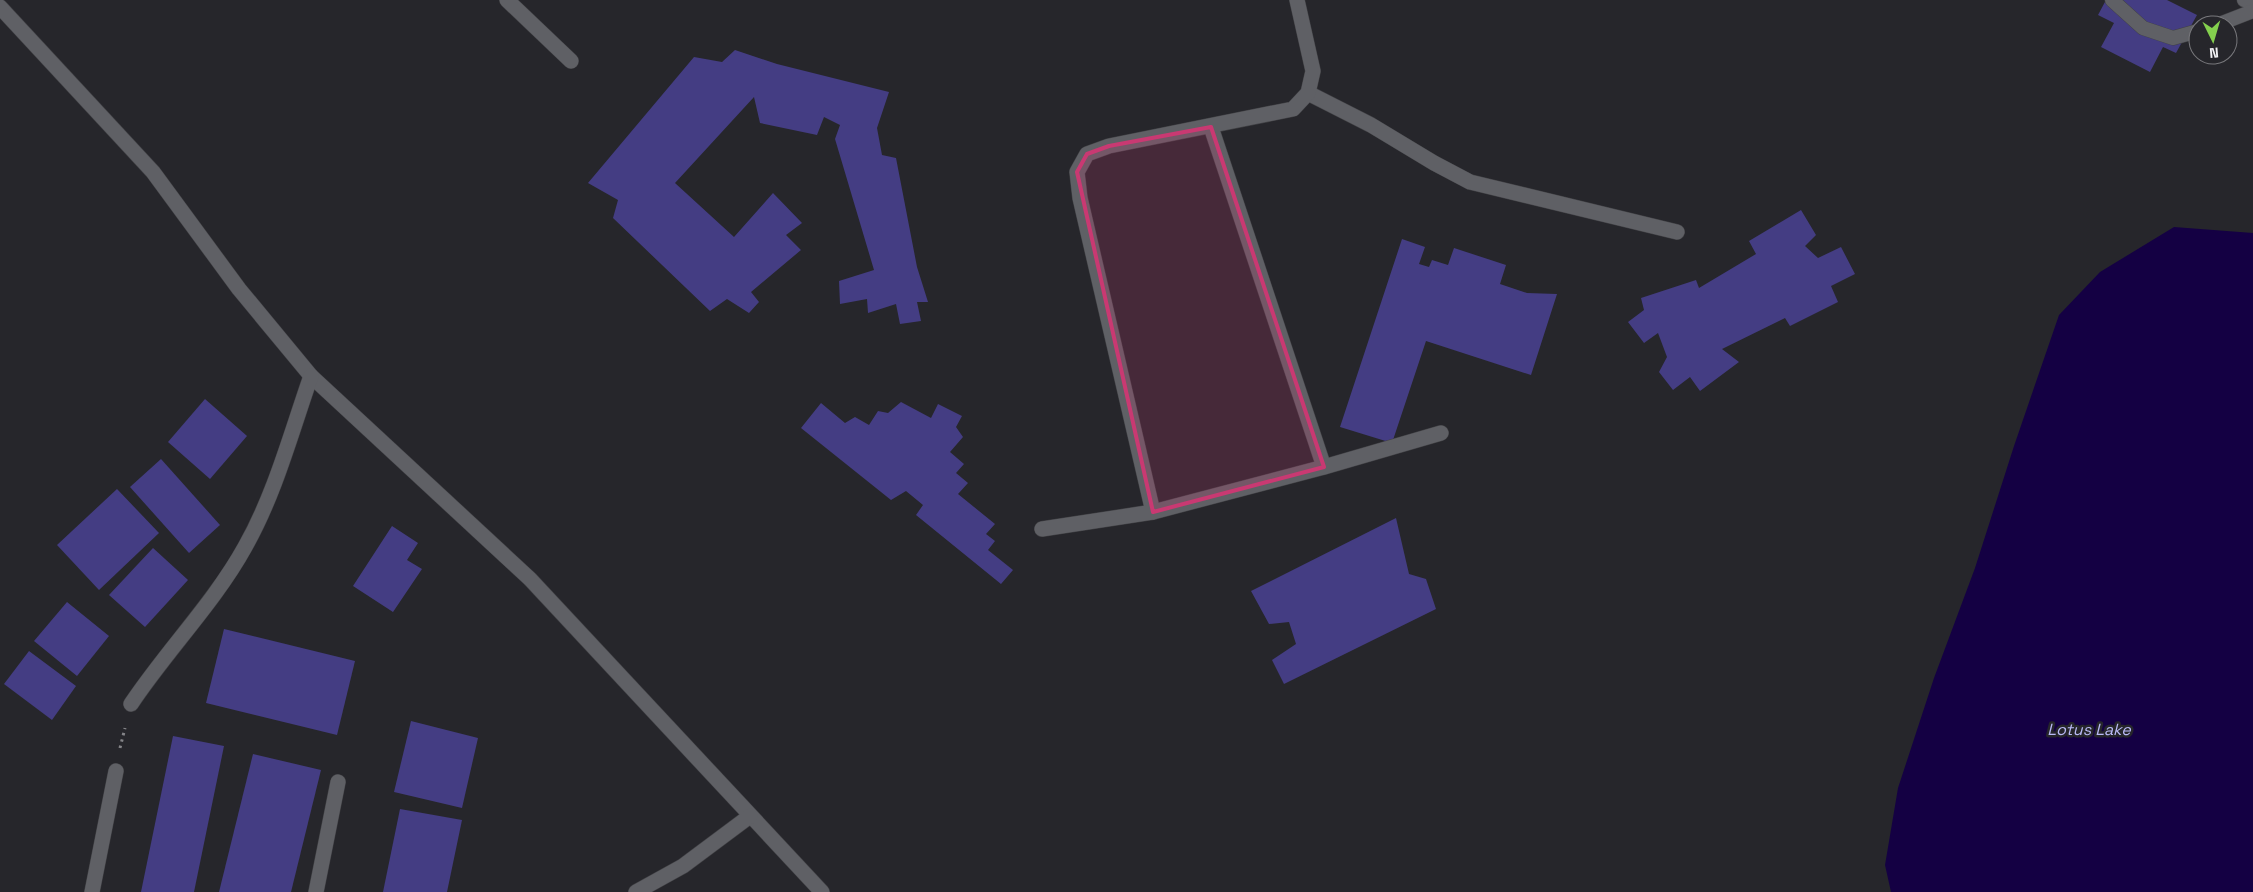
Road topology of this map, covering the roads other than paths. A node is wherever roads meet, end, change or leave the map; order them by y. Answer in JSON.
{"nodes":[{"id":1,"x":507,"y":0,"type":"edge"},
{"id":2,"x":1297,"y":0,"type":"edge"},
{"id":3,"x":2112,"y":0,"type":"edge"},
{"id":4,"x":2244,"y":0,"type":"edge"},
{"id":5,"x":2253,"y":1,"type":"edge"},
{"id":6,"x":0,"y":7,"type":"edge"},
{"id":7,"x":2253,"y":11,"type":"edge"},
{"id":8,"x":2238,"y":17,"type":"edge"},
{"id":9,"x":2188,"y":33,"type":"edge"},
{"id":10,"x":571,"y":61,"type":"dead end"},
{"id":11,"x":1308,"y":93,"type":"junction"},
{"id":12,"x":1211,"y":127,"type":"junction"},
{"id":13,"x":1677,"y":232,"type":"dead end"},
{"id":14,"x":311,"y":376,"type":"junction"},
{"id":15,"x":1441,"y":433,"type":"dead end"},
{"id":16,"x":1324,"y":467,"type":"junction"},
{"id":17,"x":1153,"y":512,"type":"junction"},
{"id":18,"x":1042,"y":529,"type":"dead end"},
{"id":19,"x":131,"y":704,"type":"road end"},
{"id":20,"x":116,"y":771,"type":"road end"},
{"id":21,"x":338,"y":782,"type":"dead end"},
{"id":22,"x":750,"y":816,"type":"junction"},
{"id":23,"x":92,"y":892,"type":"edge"},
{"id":24,"x":316,"y":892,"type":"edge"},
{"id":25,"x":636,"y":892,"type":"edge"},
{"id":26,"x":822,"y":892,"type":"edge"}],
"edges":[{"from":1,"to":10,"type":"street"},
{"from":2,"to":11,"type":"street"},
{"from":3,"to":9,"type":"lane"},
{"from":4,"to":5,"type":"lane"},
{"from":6,"to":14,"type":"street"},
{"from":7,"to":8,"type":"lane"},
{"from":11,"to":12,"type":"street"},
{"from":11,"to":13,"type":"street"},
{"from":12,"to":16,"type":"street"},
{"from":12,"to":17,"type":"street"},
{"from":14,"to":19,"type":"street"},
{"from":14,"to":22,"type":"street"},
{"from":15,"to":16,"type":"street"},
{"from":16,"to":17,"type":"street"},
{"from":17,"to":18,"type":"street"},
{"from":20,"to":23,"type":"street"},
{"from":21,"to":24,"type":"street"},
{"from":22,"to":25,"type":"street"},
{"from":22,"to":26,"type":"street"}]}
